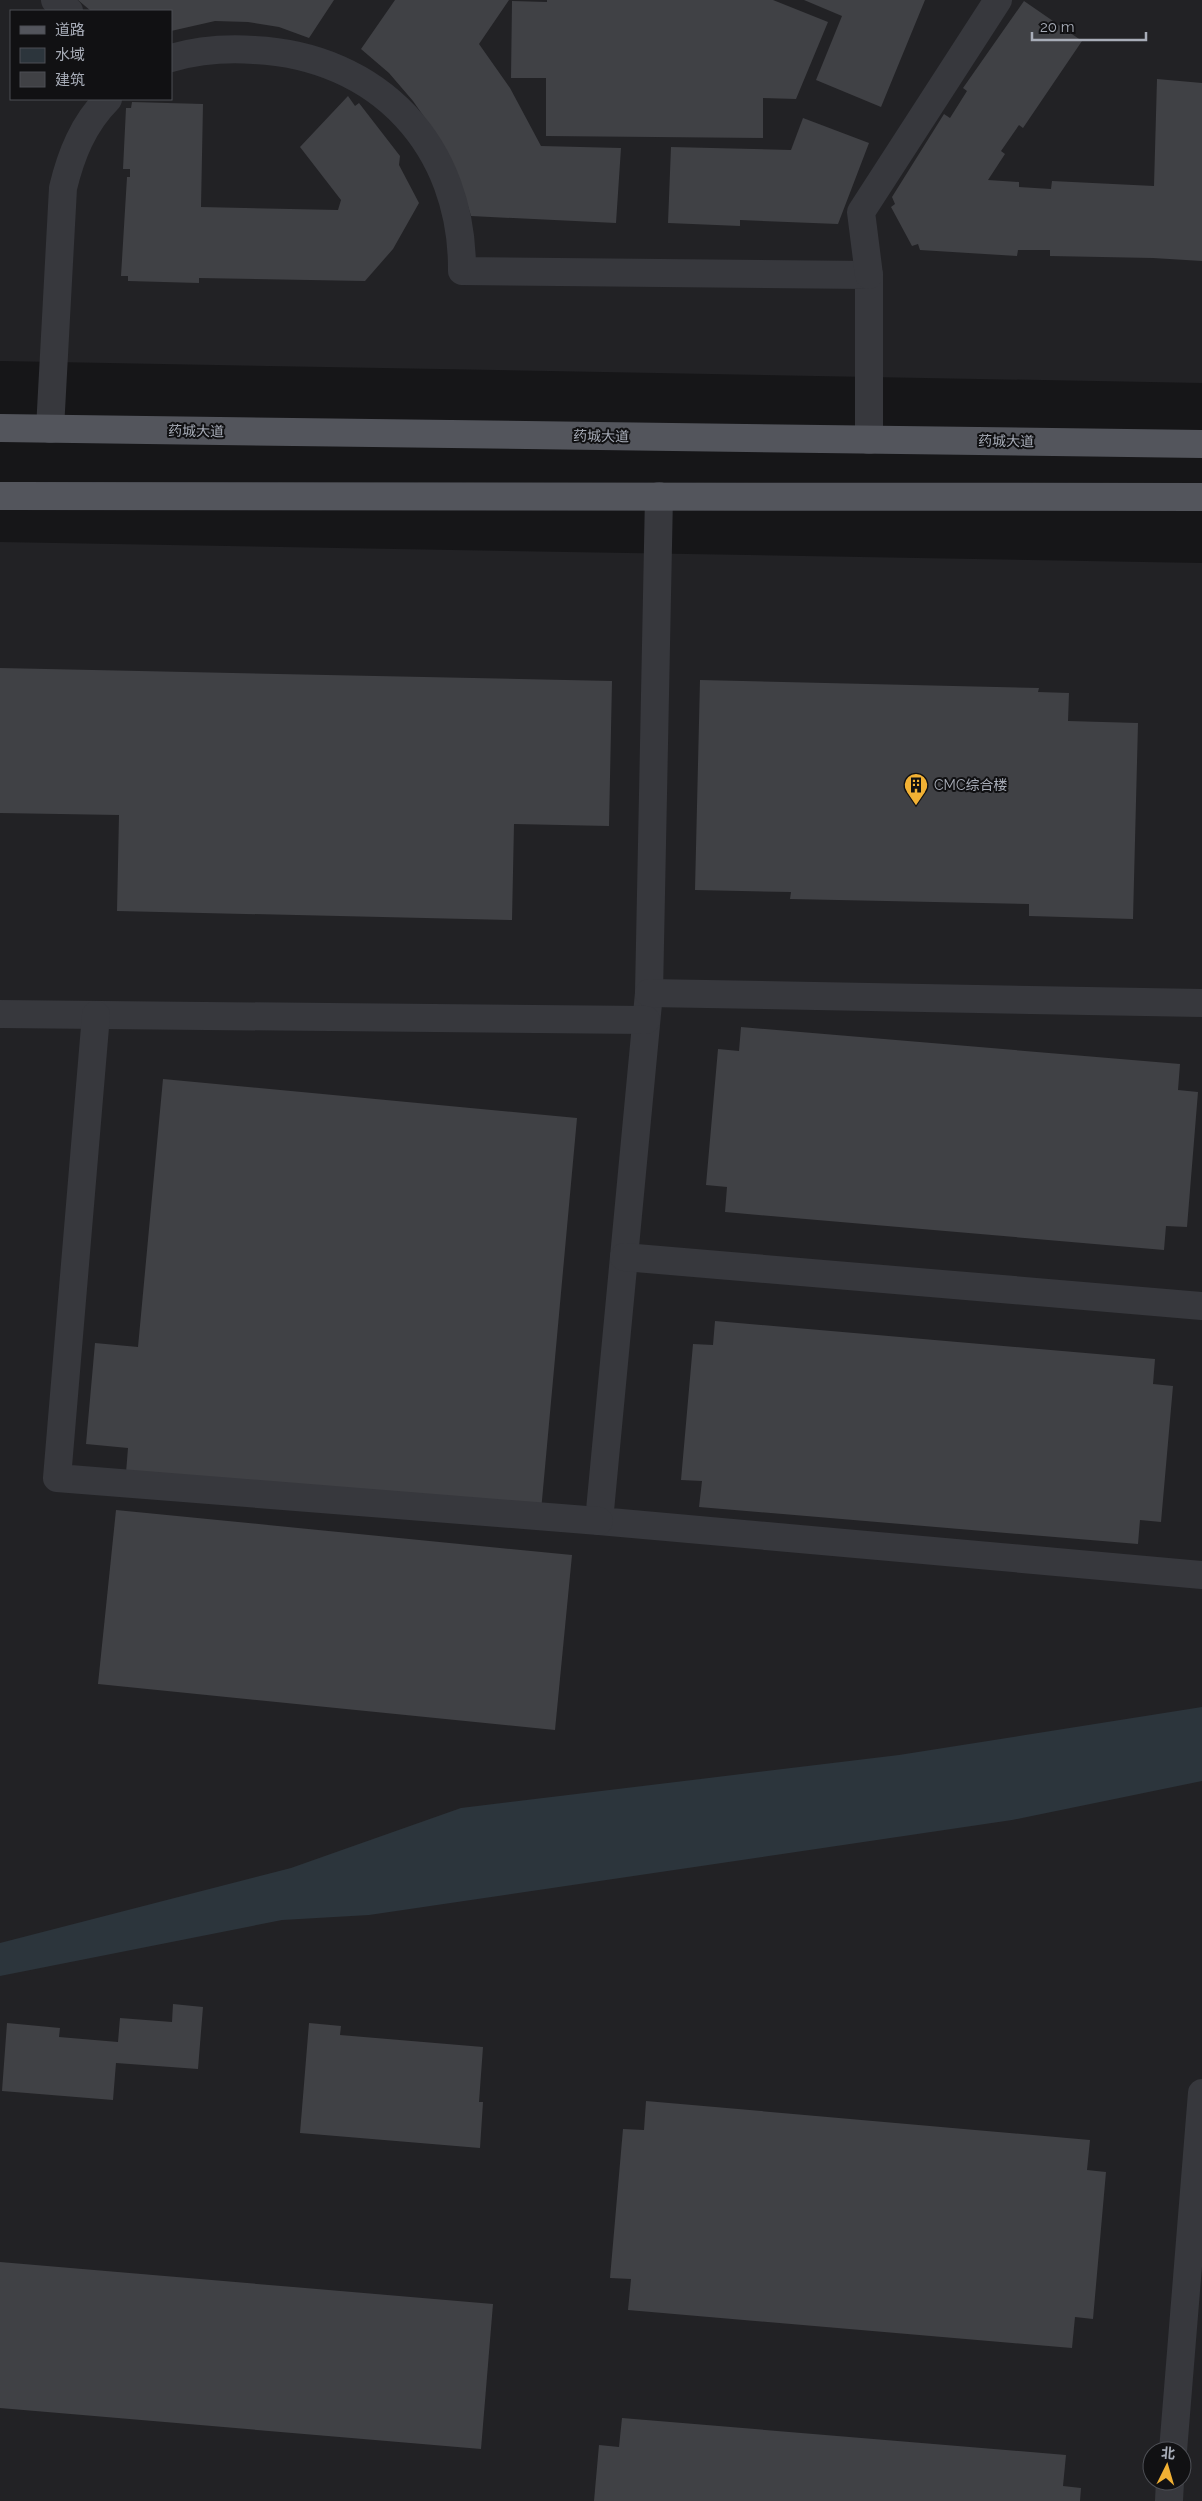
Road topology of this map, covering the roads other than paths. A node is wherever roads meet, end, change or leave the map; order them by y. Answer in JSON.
{"nodes":[{"id":1,"x":55,"y":0,"type":"edge"},
{"id":2,"x":998,"y":0,"type":"edge"},
{"id":3,"x":67,"y":10,"type":"edge"},
{"id":4,"x":172,"y":58,"type":"edge"},
{"id":5,"x":107,"y":100,"type":"edge"},
{"id":6,"x":869,"y":275,"type":"junction"},
{"id":7,"x":0,"y":428,"type":"edge"},
{"id":8,"x":50,"y":429,"type":"junction"},
{"id":9,"x":869,"y":440,"type":"junction"},
{"id":10,"x":1202,"y":444,"type":"edge"},
{"id":11,"x":0,"y":496,"type":"edge"},
{"id":12,"x":659,"y":496,"type":"junction"},
{"id":13,"x":1202,"y":497,"type":"edge"},
{"id":14,"x":648,"y":993,"type":"junction"},
{"id":15,"x":1202,"y":1003,"type":"edge"},
{"id":16,"x":0,"y":1014,"type":"edge"},
{"id":17,"x":96,"y":1015,"type":"junction"},
{"id":18,"x":646,"y":1020,"type":"junction"},
{"id":19,"x":624,"y":1257,"type":"junction"},
{"id":20,"x":1202,"y":1306,"type":"edge"},
{"id":21,"x":599,"y":1521,"type":"junction"},
{"id":22,"x":1202,"y":1575,"type":"edge"},
{"id":23,"x":1202,"y":2093,"type":"edge"},
{"id":24,"x":1174,"y":2441,"type":"edge"}],
"edges":[{"from":1,"to":3,"type":"lane"},
{"from":2,"to":6,"type":"lane"},
{"from":4,"to":6,"type":"lane"},
{"from":5,"to":8,"type":"lane"},
{"from":6,"to":9,"type":"lane"},
{"from":7,"to":8,"type":"main road","name":"药城大道"},
{"from":8,"to":9,"type":"main road","name":"药城大道"},
{"from":9,"to":10,"type":"main road","name":"药城大道"},
{"from":11,"to":12,"type":"main road"},
{"from":12,"to":13,"type":"main road"},
{"from":12,"to":14,"type":"lane"},
{"from":14,"to":15,"type":"lane"},
{"from":14,"to":18,"type":"lane"},
{"from":16,"to":17,"type":"lane"},
{"from":17,"to":18,"type":"lane"},
{"from":17,"to":21,"type":"lane"},
{"from":18,"to":19,"type":"lane"},
{"from":19,"to":20,"type":"lane"},
{"from":19,"to":21,"type":"lane"},
{"from":21,"to":22,"type":"lane"},
{"from":23,"to":24,"type":"lane"}]}
